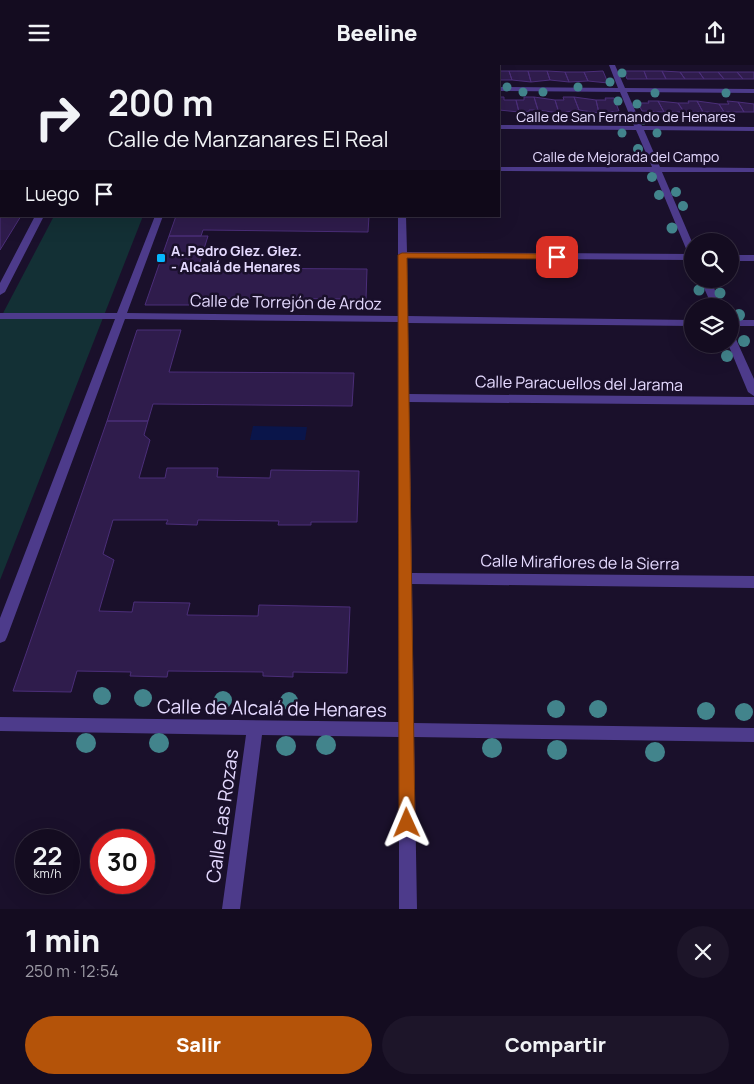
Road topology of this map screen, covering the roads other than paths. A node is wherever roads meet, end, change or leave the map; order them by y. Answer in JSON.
{"nodes":[{"id":1,"x":612,"y":65,"type":"edge"},
{"id":2,"x":500,"y":89,"type":"edge"},
{"id":3,"x":623,"y":90,"type":"junction"},
{"id":4,"x":754,"y":91,"type":"edge"},
{"id":5,"x":500,"y":127,"type":"edge"},
{"id":6,"x":754,"y":129,"type":"edge"},
{"id":7,"x":640,"y":130,"type":"junction"},
{"id":8,"x":500,"y":169,"type":"edge"},
{"id":9,"x":656,"y":170,"type":"junction"},
{"id":10,"x":754,"y":170,"type":"edge"},
{"id":11,"x":39,"y":217,"type":"edge"},
{"id":12,"x":159,"y":217,"type":"edge"},
{"id":13,"x":402,"y":217,"type":"edge"},
{"id":14,"x":684,"y":233,"type":"edge"},
{"id":15,"x":402,"y":255,"type":"junction"},
{"id":16,"x":684,"y":257,"type":"edge"},
{"id":17,"x":739,"y":258,"type":"edge"},
{"id":18,"x":754,"y":258,"type":"edge"},
{"id":19,"x":0,"y":292,"type":"edge"},
{"id":20,"x":0,"y":316,"type":"edge"},
{"id":21,"x":122,"y":316,"type":"junction"},
{"id":22,"x":403,"y":318,"type":"junction"},
{"id":23,"x":684,"y":323,"type":"edge"},
{"id":24,"x":739,"y":323,"type":"edge"},
{"id":25,"x":754,"y":323,"type":"edge"},
{"id":26,"x":737,"y":353,"type":"edge"},
{"id":27,"x":754,"y":392,"type":"edge"},
{"id":28,"x":404,"y":398,"type":"junction"},
{"id":29,"x":754,"y":401,"type":"edge"},
{"id":30,"x":405,"y":578,"type":"junction"},
{"id":31,"x":754,"y":582,"type":"edge"},
{"id":32,"x":0,"y":637,"type":"edge"},
{"id":33,"x":0,"y":724,"type":"edge"},
{"id":34,"x":255,"y":728,"type":"junction"},
{"id":35,"x":406,"y":730,"type":"junction"},
{"id":36,"x":754,"y":735,"type":"edge"},
{"id":37,"x":230,"y":909,"type":"edge"},
{"id":38,"x":408,"y":909,"type":"edge"}],
"edges":[{"from":1,"to":3,"type":"street"},
{"from":2,"to":3,"type":"street"},
{"from":3,"to":4,"type":"street"},
{"from":3,"to":7,"type":"street"},
{"from":5,"to":7,"type":"street","name":"Calle de San Fernando de Henares"},
{"from":6,"to":7,"type":"street","name":"Calle de San Fernando de Henares"},
{"from":7,"to":9,"type":"street"},
{"from":8,"to":9,"type":"street","name":"Calle de Mejorada del Campo"},
{"from":9,"to":10,"type":"street","name":"Calle de Mejorada del Campo"},
{"from":9,"to":14,"type":"street"},
{"from":11,"to":19,"type":"street"},
{"from":12,"to":21,"type":"street"},
{"from":13,"to":15,"type":"street"},
{"from":15,"to":16,"type":"street"},
{"from":15,"to":22,"type":"street"},
{"from":17,"to":18,"type":"street"},
{"from":20,"to":21,"type":"street","name":"Calle de Torrejón de Ardoz"},
{"from":21,"to":22,"type":"street","name":"Calle de Torrejón de Ardoz"},
{"from":21,"to":32,"type":"street"},
{"from":22,"to":23,"type":"street","name":"Calle de Torrejón de Ardoz"},
{"from":22,"to":28,"type":"street"},
{"from":24,"to":25,"type":"street"},
{"from":26,"to":27,"type":"street"},
{"from":28,"to":29,"type":"street","name":"Calle Paracuellos del Jarama"},
{"from":28,"to":30,"type":"street"},
{"from":30,"to":31,"type":"street","name":"Calle Miraflores de la Sierra"},
{"from":30,"to":35,"type":"street"},
{"from":33,"to":34,"type":"street","name":"Calle de Alcalá de Henares"},
{"from":34,"to":35,"type":"street","name":"Calle de Alcalá de Henares"},
{"from":34,"to":37,"type":"street","name":"Calle Las Rozas"},
{"from":35,"to":36,"type":"street","name":"Calle de Alcalá de Henares"},
{"from":35,"to":38,"type":"street"}]}
